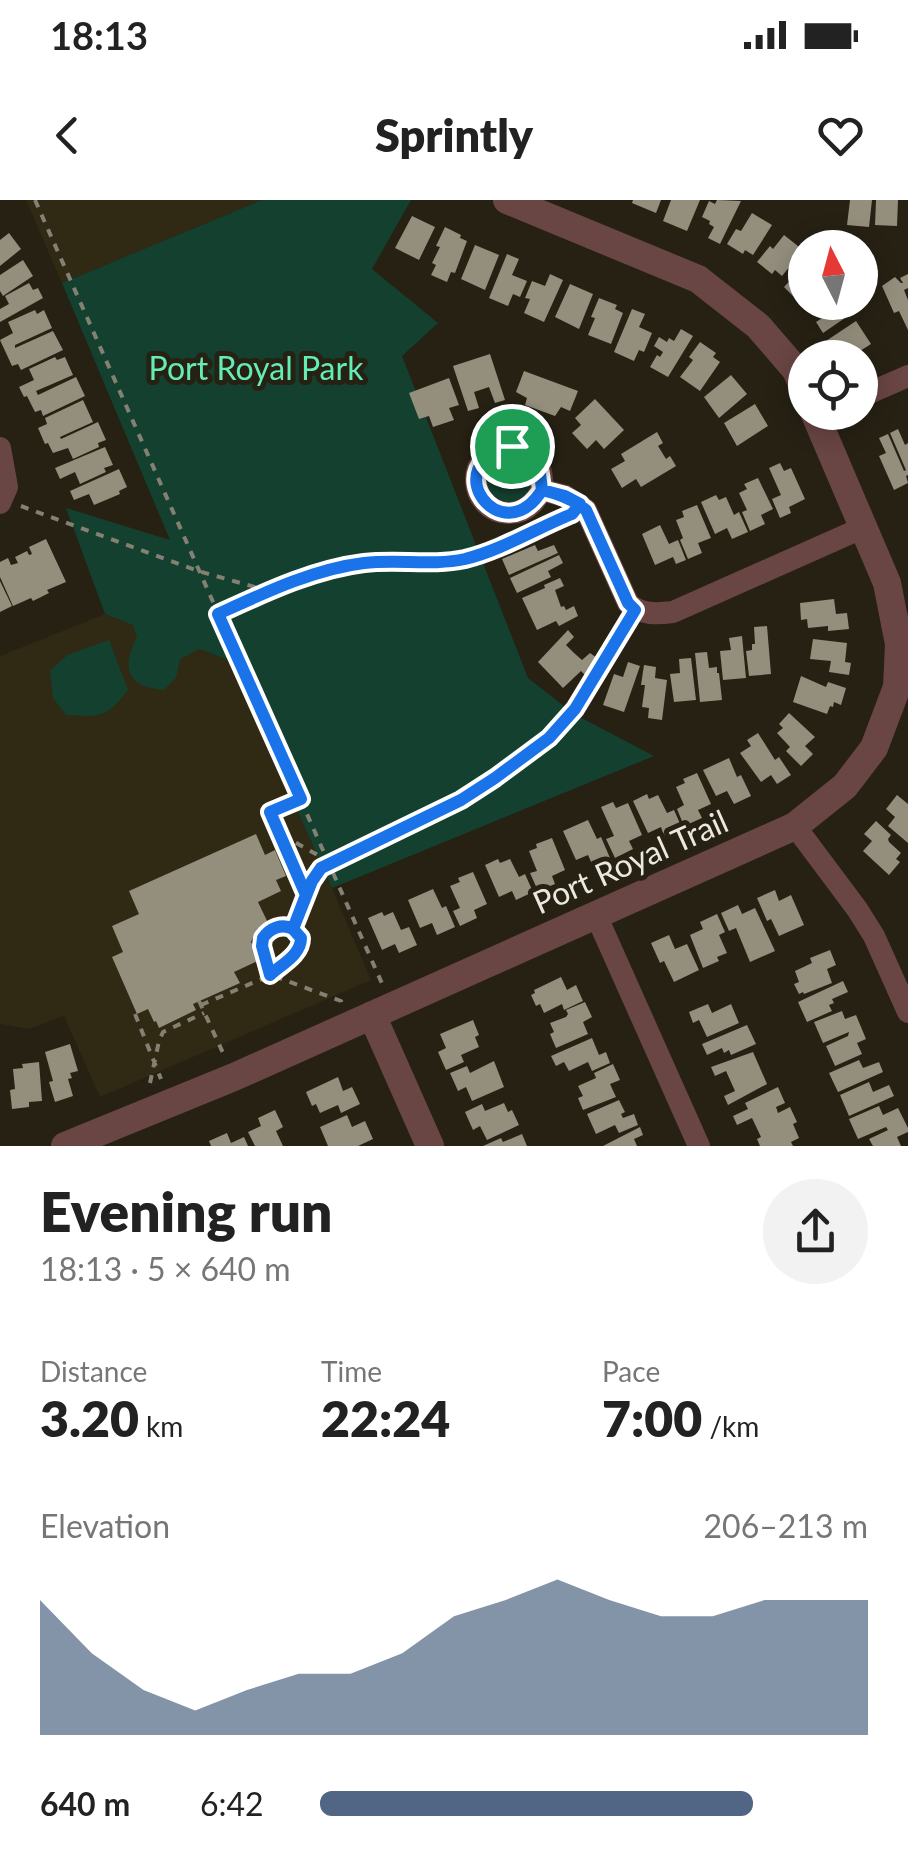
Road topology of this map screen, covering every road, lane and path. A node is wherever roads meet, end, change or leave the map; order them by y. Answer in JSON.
{"nodes":[{"id":1,"x":34,"y":200,"type":"edge"},
{"id":2,"x":507,"y":200,"type":"edge"},
{"id":3,"x":788,"y":361,"type":"edge"},
{"id":4,"x":908,"y":376,"type":"edge"},
{"id":5,"x":878,"y":389,"type":"edge"},
{"id":6,"x":824,"y":430,"type":"edge"},
{"id":7,"x":0,"y":448,"type":"edge"},
{"id":8,"x":542,"y":490,"type":"dead end"},
{"id":9,"x":1,"y":501,"type":"edge"},
{"id":10,"x":580,"y":504,"type":"junction"},
{"id":11,"x":862,"y":528,"type":"junction"},
{"id":12,"x":198,"y":571,"type":"junction"},
{"id":13,"x":270,"y":591,"type":"junction"},
{"id":14,"x":635,"y":610,"type":"junction"},
{"id":15,"x":218,"y":614,"type":"junction"},
{"id":16,"x":903,"y":688,"type":"edge"},
{"id":17,"x":301,"y":799,"type":"junction"},
{"id":18,"x":795,"y":826,"type":"junction"},
{"id":19,"x":280,"y":834,"type":"junction"},
{"id":20,"x":330,"y":862,"type":"junction"},
{"id":21,"x":306,"y":895,"type":"junction"},
{"id":22,"x":596,"y":915,"type":"junction"},
{"id":23,"x":293,"y":929,"type":"junction"},
{"id":24,"x":270,"y":975,"type":"junction"},
{"id":25,"x":368,"y":1006,"type":"junction"},
{"id":26,"x":204,"y":1012,"type":"junction"},
{"id":27,"x":908,"y":1012,"type":"edge"},
{"id":28,"x":135,"y":1014,"type":"dead end"},
{"id":29,"x":156,"y":1061,"type":"junction"},
{"id":30,"x":234,"y":1077,"type":"junction"},
{"id":31,"x":161,"y":1080,"type":"dead end"},
{"id":32,"x":150,"y":1083,"type":"dead end"},
{"id":33,"x":65,"y":1146,"type":"edge"},
{"id":34,"x":430,"y":1146,"type":"edge"},
{"id":35,"x":700,"y":1146,"type":"edge"}],
"edges":[{"from":1,"to":12,"type":"path"},
{"from":2,"to":3,"type":"street","name":"Port Royal Trail"},
{"from":4,"to":5,"type":"street"},
{"from":6,"to":11,"type":"street","name":"Port Royal Trail"},
{"from":7,"to":9,"type":"street"},
{"from":8,"to":10,"type":"street"},
{"from":9,"to":12,"type":"path"},
{"from":10,"to":13,"type":"path"},
{"from":10,"to":14,"type":"street"},
{"from":11,"to":14,"type":"street"},
{"from":11,"to":16,"type":"street","name":"Port Royal Trail"},
{"from":12,"to":13,"type":"path"},
{"from":12,"to":15,"type":"path"},
{"from":13,"to":15,"type":"path"},
{"from":14,"to":20,"type":"path"},
{"from":15,"to":17,"type":"path"},
{"from":16,"to":18,"type":"street","name":"Port Royal Trail"},
{"from":17,"to":19,"type":"path"},
{"from":17,"to":20,"type":"path"},
{"from":18,"to":22,"type":"street","name":"Port Royal Trail"},
{"from":18,"to":27,"type":"street"},
{"from":19,"to":20,"type":"path"},
{"from":19,"to":21,"type":"path"},
{"from":20,"to":21,"type":"path"},
{"from":20,"to":25,"type":"path"},
{"from":21,"to":23,"type":"path"},
{"from":22,"to":25,"type":"street","name":"Port Royal Trail"},
{"from":22,"to":35,"type":"street"},
{"from":23,"to":24,"type":"path"},
{"from":23,"to":24,"type":"path"},
{"from":24,"to":25,"type":"path"},
{"from":24,"to":26,"type":"path"},
{"from":25,"to":30,"type":"street","name":"Port Royal Trail"},
{"from":25,"to":34,"type":"street"},
{"from":26,"to":29,"type":"path"},
{"from":26,"to":30,"type":"path"},
{"from":28,"to":29,"type":"path"},
{"from":29,"to":31,"type":"path"},
{"from":29,"to":32,"type":"path"},
{"from":30,"to":33,"type":"street","name":"Port Royal Trail"}]}
